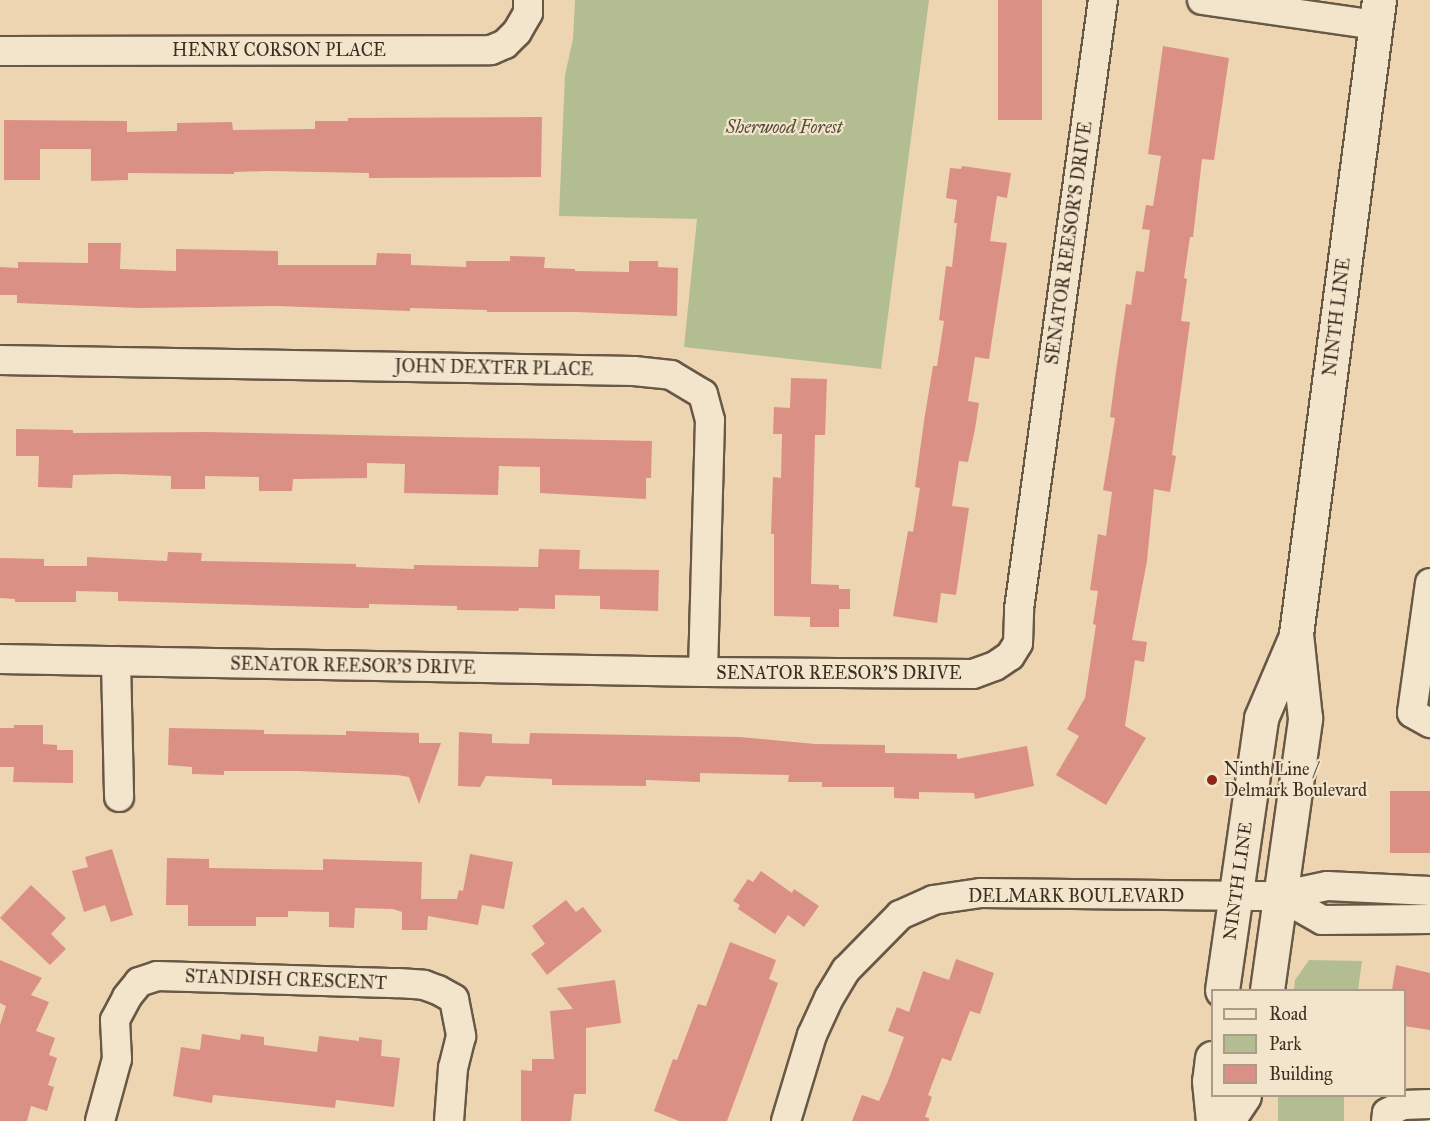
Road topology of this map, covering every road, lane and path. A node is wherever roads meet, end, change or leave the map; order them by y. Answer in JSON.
{"nodes":[{"id":1,"x":528,"y":0,"type":"edge"},
{"id":2,"x":1103,"y":0,"type":"edge"},
{"id":3,"x":1202,"y":0,"type":"edge"},
{"id":4,"x":1377,"y":12,"type":"edge"},
{"id":5,"x":0,"y":51,"type":"edge"},
{"id":6,"x":0,"y":360,"type":"edge"},
{"id":7,"x":1430,"y":583,"type":"edge"},
{"id":8,"x":1296,"y":634,"type":"junction"},
{"id":9,"x":0,"y":659,"type":"edge"},
{"id":10,"x":116,"y":661,"type":"junction"},
{"id":11,"x":703,"y":672,"type":"junction"},
{"id":12,"x":1430,"y":723,"type":"edge"},
{"id":13,"x":119,"y":797,"type":"dead end"},
{"id":14,"x":1430,"y":891,"type":"edge"},
{"id":15,"x":1280,"y":896,"type":"junction"},
{"id":16,"x":1236,"y":897,"type":"junction"},
{"id":17,"x":1430,"y":920,"type":"edge"},
{"id":18,"x":1222,"y":989,"type":"edge"},
{"id":19,"x":1267,"y":989,"type":"edge"},
{"id":20,"x":1211,"y":1066,"type":"edge"},
{"id":21,"x":1243,"y":1097,"type":"edge"},
{"id":22,"x":1430,"y":1104,"type":"edge"},
{"id":23,"x":100,"y":1121,"type":"edge"},
{"id":24,"x":449,"y":1121,"type":"edge"},
{"id":25,"x":786,"y":1121,"type":"edge"},
{"id":26,"x":1213,"y":1121,"type":"edge"},
{"id":27,"x":1227,"y":1121,"type":"edge"},
{"id":28,"x":1386,"y":1121,"type":"edge"}],
"edges":[{"from":1,"to":5,"type":"street","name":"HENRY CORSON PLACE"},
{"from":2,"to":11,"type":"street","name":"SENATOR REESOR'S DRIVE"},
{"from":3,"to":4,"type":"street"},
{"from":4,"to":8,"type":"main road","name":"NINTH LINE"},
{"from":6,"to":11,"type":"street","name":"JOHN DEXTER PLACE"},
{"from":7,"to":12,"type":"street"},
{"from":8,"to":15,"type":"main road","name":"NINTH LINE"},
{"from":8,"to":16,"type":"main road","name":"NINTH LINE"},
{"from":9,"to":10,"type":"street","name":"SENATOR REESOR'S DRIVE"},
{"from":10,"to":11,"type":"street","name":"SENATOR REESOR'S DRIVE"},
{"from":10,"to":13,"type":"street"},
{"from":14,"to":15,"type":"street","name":"DELMARK BOULEVARD"},
{"from":15,"to":16,"type":"street","name":"DELMARK BOULEVARD"},
{"from":15,"to":17,"type":"street"},
{"from":15,"to":19,"type":"main road","name":"NINTH LINE"},
{"from":16,"to":18,"type":"main road","name":"NINTH LINE"},
{"from":16,"to":25,"type":"street","name":"DELMARK BOULEVARD"},
{"from":20,"to":26,"type":"main road"},
{"from":21,"to":27,"type":"main road"},
{"from":22,"to":28,"type":"street"},
{"from":23,"to":24,"type":"street","name":"STANDISH CRESCENT"}]}
